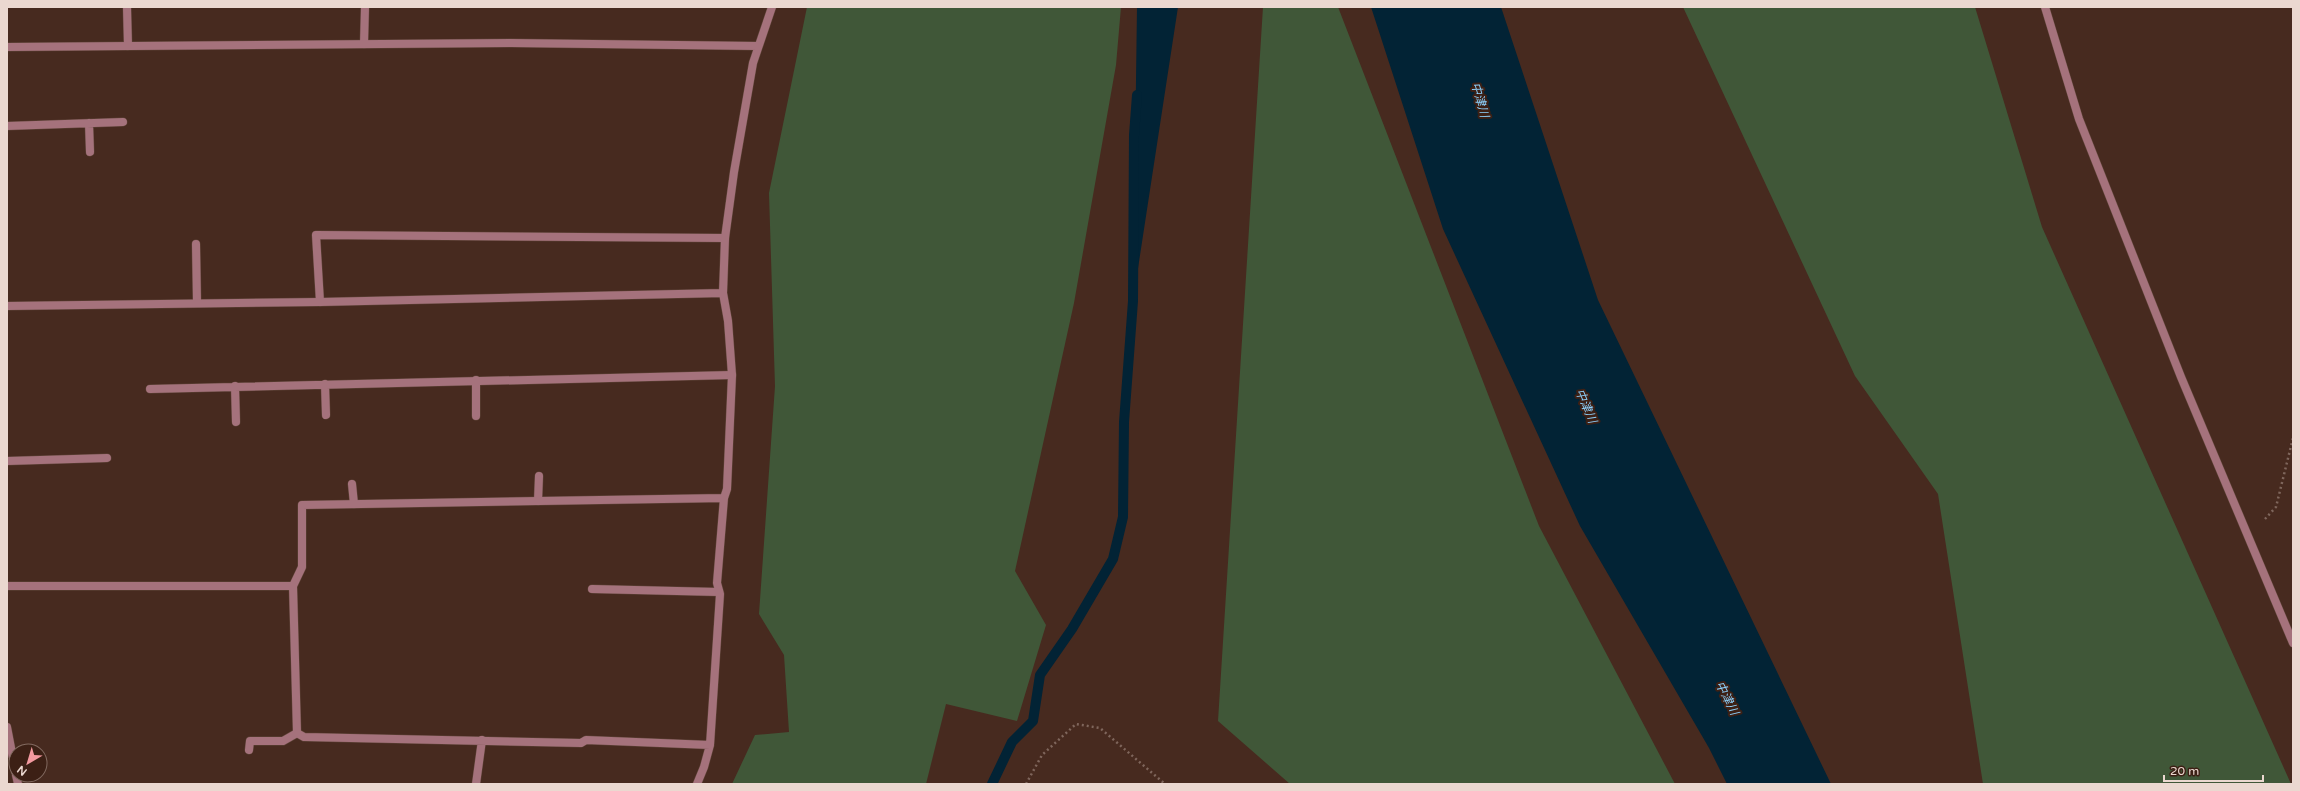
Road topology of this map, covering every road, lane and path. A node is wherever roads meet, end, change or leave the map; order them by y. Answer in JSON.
{"nodes":[{"id":1,"x":128,"y":7,"type":"edge"},
{"id":2,"x":365,"y":7,"type":"edge"},
{"id":3,"x":772,"y":7,"type":"edge"},
{"id":4,"x":2045,"y":7,"type":"edge"},
{"id":5,"x":364,"y":44,"type":"junction"},
{"id":6,"x":128,"y":46,"type":"junction"},
{"id":7,"x":758,"y":46,"type":"junction"},
{"id":8,"x":7,"y":47,"type":"edge"},
{"id":9,"x":124,"y":122,"type":"dead end"},
{"id":10,"x":89,"y":123,"type":"junction"},
{"id":11,"x":7,"y":126,"type":"edge"},
{"id":12,"x":90,"y":152,"type":"dead end"},
{"id":13,"x":725,"y":238,"type":"junction"},
{"id":14,"x":196,"y":244,"type":"dead end"},
{"id":15,"x":723,"y":293,"type":"junction"},
{"id":16,"x":197,"y":302,"type":"junction"},
{"id":17,"x":320,"y":302,"type":"junction"},
{"id":18,"x":7,"y":306,"type":"edge"},
{"id":19,"x":732,"y":376,"type":"junction"},
{"id":20,"x":476,"y":380,"type":"junction"},
{"id":21,"x":325,"y":384,"type":"junction"},
{"id":22,"x":235,"y":386,"type":"junction"},
{"id":23,"x":150,"y":389,"type":"dead end"},
{"id":24,"x":326,"y":415,"type":"dead end"},
{"id":25,"x":476,"y":416,"type":"dead end"},
{"id":26,"x":236,"y":422,"type":"dead end"},
{"id":27,"x":2293,"y":438,"type":"edge"},
{"id":28,"x":107,"y":458,"type":"dead end"},
{"id":29,"x":7,"y":461,"type":"edge"},
{"id":30,"x":539,"y":476,"type":"dead end"},
{"id":31,"x":352,"y":484,"type":"dead end"},
{"id":32,"x":724,"y":498,"type":"junction"},
{"id":33,"x":538,"y":502,"type":"junction"},
{"id":34,"x":354,"y":504,"type":"junction"},
{"id":35,"x":2248,"y":536,"type":"junction"},
{"id":36,"x":7,"y":586,"type":"edge"},
{"id":37,"x":293,"y":586,"type":"junction"},
{"id":38,"x":592,"y":589,"type":"dead end"},
{"id":39,"x":719,"y":592,"type":"junction"},
{"id":40,"x":2293,"y":643,"type":"edge"},
{"id":41,"x":7,"y":727,"type":"edge"},
{"id":42,"x":297,"y":733,"type":"junction"},
{"id":43,"x":482,"y":740,"type":"junction"},
{"id":44,"x":10,"y":743,"type":"edge"},
{"id":45,"x":710,"y":745,"type":"junction"},
{"id":46,"x":249,"y":750,"type":"dead end"},
{"id":47,"x":476,"y":784,"type":"edge"},
{"id":48,"x":697,"y":784,"type":"edge"},
{"id":49,"x":1026,"y":784,"type":"edge"},
{"id":50,"x":1165,"y":784,"type":"edge"}],
"edges":[{"from":1,"to":6,"type":"street"},
{"from":2,"to":5,"type":"street"},
{"from":3,"to":7,"type":"street"},
{"from":4,"to":35,"type":"street"},
{"from":5,"to":6,"type":"street"},
{"from":5,"to":7,"type":"street"},
{"from":6,"to":8,"type":"street"},
{"from":7,"to":13,"type":"street"},
{"from":9,"to":10,"type":"street"},
{"from":10,"to":11,"type":"street"},
{"from":10,"to":12,"type":"street"},
{"from":13,"to":15,"type":"street"},
{"from":13,"to":17,"type":"street"},
{"from":14,"to":16,"type":"street"},
{"from":15,"to":17,"type":"street"},
{"from":15,"to":19,"type":"street"},
{"from":16,"to":17,"type":"street"},
{"from":16,"to":18,"type":"street"},
{"from":19,"to":20,"type":"street"},
{"from":19,"to":32,"type":"street"},
{"from":20,"to":21,"type":"street"},
{"from":20,"to":25,"type":"street"},
{"from":21,"to":22,"type":"street"},
{"from":21,"to":24,"type":"street"},
{"from":22,"to":23,"type":"street"},
{"from":22,"to":26,"type":"street"},
{"from":27,"to":35,"type":"path"},
{"from":28,"to":29,"type":"street"},
{"from":30,"to":33,"type":"street"},
{"from":31,"to":34,"type":"street"},
{"from":32,"to":33,"type":"street"},
{"from":32,"to":39,"type":"street"},
{"from":33,"to":34,"type":"street"},
{"from":34,"to":37,"type":"street"},
{"from":35,"to":40,"type":"street"},
{"from":36,"to":37,"type":"street"},
{"from":37,"to":42,"type":"street"},
{"from":38,"to":39,"type":"street"},
{"from":39,"to":45,"type":"street"},
{"from":41,"to":44,"type":"street"},
{"from":42,"to":43,"type":"street"},
{"from":42,"to":46,"type":"street"},
{"from":43,"to":45,"type":"street"},
{"from":43,"to":47,"type":"street"},
{"from":45,"to":48,"type":"street"},
{"from":49,"to":50,"type":"path"}]}
